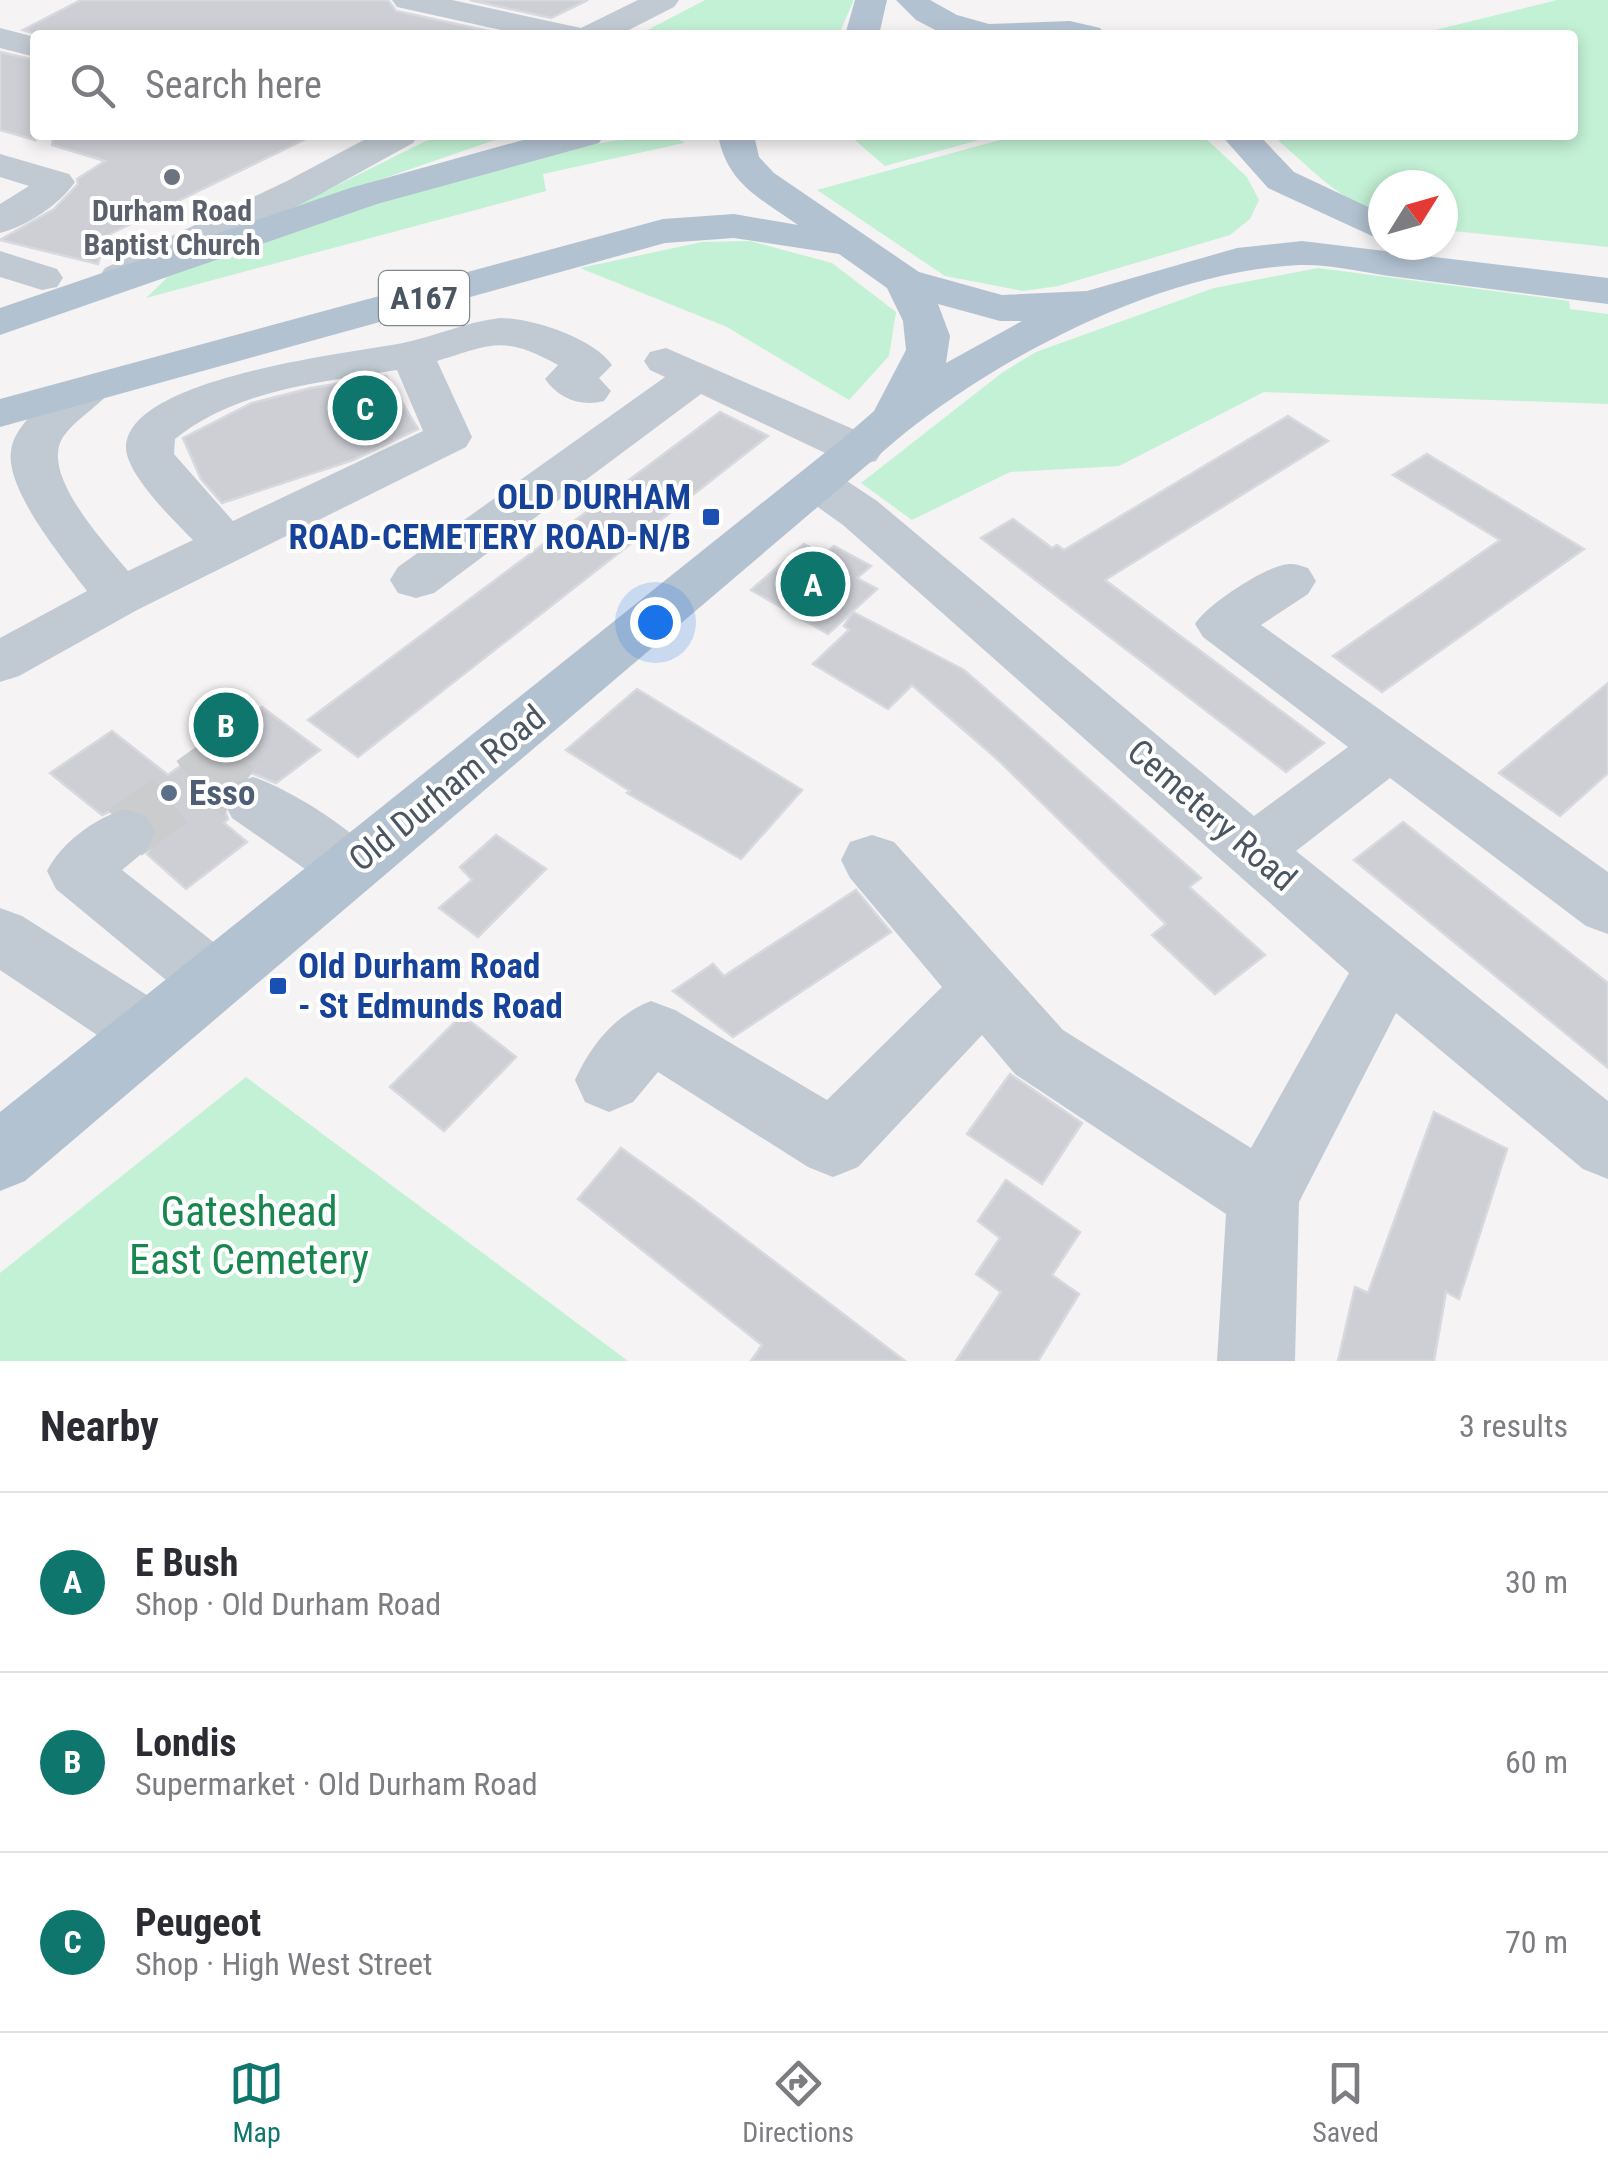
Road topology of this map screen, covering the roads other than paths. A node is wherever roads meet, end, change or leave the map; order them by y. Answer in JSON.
{"nodes":[{"id":1,"x":408,"y":0,"type":"edge"},
{"id":2,"x":663,"y":0,"type":"edge"},
{"id":3,"x":871,"y":0,"type":"edge"},
{"id":4,"x":912,"y":0,"type":"edge"},
{"id":5,"x":546,"y":30,"type":"edge"},
{"id":6,"x":603,"y":30,"type":"edge"},
{"id":7,"x":863,"y":30,"type":"edge"},
{"id":8,"x":963,"y":30,"type":"edge"},
{"id":9,"x":0,"y":38,"type":"edge"},
{"id":10,"x":30,"y":46,"type":"edge"},
{"id":11,"x":381,"y":140,"type":"edge"},
{"id":12,"x":567,"y":140,"type":"edge"},
{"id":13,"x":737,"y":140,"type":"edge"},
{"id":14,"x":1244,"y":140,"type":"edge"},
{"id":15,"x":0,"y":165,"type":"edge"},
{"id":16,"x":1282,"y":180,"type":"junction"},
{"id":17,"x":0,"y":220,"type":"edge"},
{"id":18,"x":1368,"y":223,"type":"edge"},
{"id":19,"x":852,"y":246,"type":"junction"},
{"id":20,"x":1458,"y":246,"type":"edge"},
{"id":21,"x":1237,"y":260,"type":"junction"},
{"id":22,"x":1608,"y":264,"type":"edge"},
{"id":23,"x":904,"y":281,"type":"junction"},
{"id":24,"x":104,"y":284,"type":"junction"},
{"id":25,"x":1608,"y":291,"type":"edge"},
{"id":26,"x":1090,"y":302,"type":"junction"},
{"id":27,"x":0,"y":322,"type":"edge"},
{"id":28,"x":412,"y":354,"type":"junction"},
{"id":29,"x":90,"y":388,"type":"junction"},
{"id":30,"x":588,"y":391,"type":"dead end"},
{"id":31,"x":0,"y":413,"type":"edge"},
{"id":32,"x":893,"y":418,"type":"junction"},
{"id":33,"x":839,"y":467,"type":"junction"},
{"id":34,"x":18,"y":469,"type":"edge"},
{"id":35,"x":226,"y":545,"type":"junction"},
{"id":36,"x":416,"y":580,"type":"dead end"},
{"id":37,"x":1290,"y":581,"type":"dead end"},
{"id":38,"x":120,"y":597,"type":"junction"},
{"id":39,"x":0,"y":662,"type":"edge"},
{"id":40,"x":1388,"y":748,"type":"junction"},
{"id":41,"x":253,"y":801,"type":"tunnel mouth"},
{"id":42,"x":125,"y":834,"type":"tunnel mouth"},
{"id":43,"x":1253,"y":850,"type":"junction"},
{"id":44,"x":872,"y":860,"type":"dead end"},
{"id":45,"x":350,"y":866,"type":"junction"},
{"id":46,"x":1608,"y":907,"type":"edge"},
{"id":47,"x":0,"y":934,"type":"edge"},
{"id":48,"x":1387,"y":966,"type":"junction"},
{"id":49,"x":212,"y":979,"type":"junction"},
{"id":50,"x":984,"y":988,"type":"junction"},
{"id":51,"x":148,"y":1032,"type":"junction"},
{"id":52,"x":608,"y":1080,"type":"dead end"},
{"id":53,"x":1608,"y":1145,"type":"edge"},
{"id":54,"x":0,"y":1158,"type":"edge"},
{"id":55,"x":1264,"y":1197,"type":"junction"},
{"id":56,"x":1256,"y":1361,"type":"edge"}],
"edges":[{"from":1,"to":5,"type":"street"},
{"from":2,"to":6,"type":"street"},
{"from":3,"to":7,"type":"main road"},
{"from":4,"to":8,"type":"main road"},
{"from":9,"to":10,"type":"street"},
{"from":11,"to":24,"type":"street"},
{"from":12,"to":24,"type":"main road"},
{"from":13,"to":19,"type":"main road","number":"A167"},
{"from":14,"to":16,"type":"main road"},
{"from":15,"to":17,"type":"street"},
{"from":16,"to":18,"type":"main road"},
{"from":16,"to":21,"type":"main road","number":"A167"},
{"from":19,"to":23,"type":"main road","number":"A167"},
{"from":19,"to":29,"type":"main road","number":"A167"},
{"from":20,"to":22,"type":"main road"},
{"from":21,"to":25,"type":"main road"},
{"from":21,"to":26,"type":"main road","number":"A167"},
{"from":23,"to":26,"type":"main road","number":"A167"},
{"from":23,"to":32,"type":"main road","name":"Old Durham Road"},
{"from":24,"to":27,"type":"main road"},
{"from":26,"to":32,"type":"main road","name":"Old Durham Road"},
{"from":28,"to":30,"type":"street"},
{"from":28,"to":35,"type":"street"},
{"from":28,"to":35,"type":"street"},
{"from":29,"to":31,"type":"main road","number":"A167"},
{"from":29,"to":34,"type":"street"},
{"from":32,"to":33,"type":"main road","name":"Old Durham Road"},
{"from":33,"to":36,"type":"street","name":"Cemetery Road"},
{"from":33,"to":43,"type":"street","name":"Cemetery Road"},
{"from":33,"to":45,"type":"main road","name":"Old Durham Road"},
{"from":34,"to":38,"type":"street"},
{"from":35,"to":38,"type":"street"},
{"from":37,"to":40,"type":"street"},
{"from":38,"to":39,"type":"street"},
{"from":40,"to":43,"type":"street"},
{"from":40,"to":46,"type":"street"},
{"from":41,"to":45,"type":"street"},
{"from":42,"to":49,"type":"street"},
{"from":43,"to":48,"type":"street","name":"Cemetery Road"},
{"from":44,"to":50,"type":"street"},
{"from":45,"to":49,"type":"main road","name":"Old Durham Road"},
{"from":47,"to":51,"type":"street"},
{"from":48,"to":53,"type":"street","name":"Cemetery Road"},
{"from":48,"to":55,"type":"street"},
{"from":49,"to":51,"type":"main road","name":"Old Durham Road"},
{"from":50,"to":52,"type":"street"},
{"from":50,"to":55,"type":"street"},
{"from":51,"to":54,"type":"main road","name":"Old Durham Road"},
{"from":55,"to":56,"type":"street"}]}
